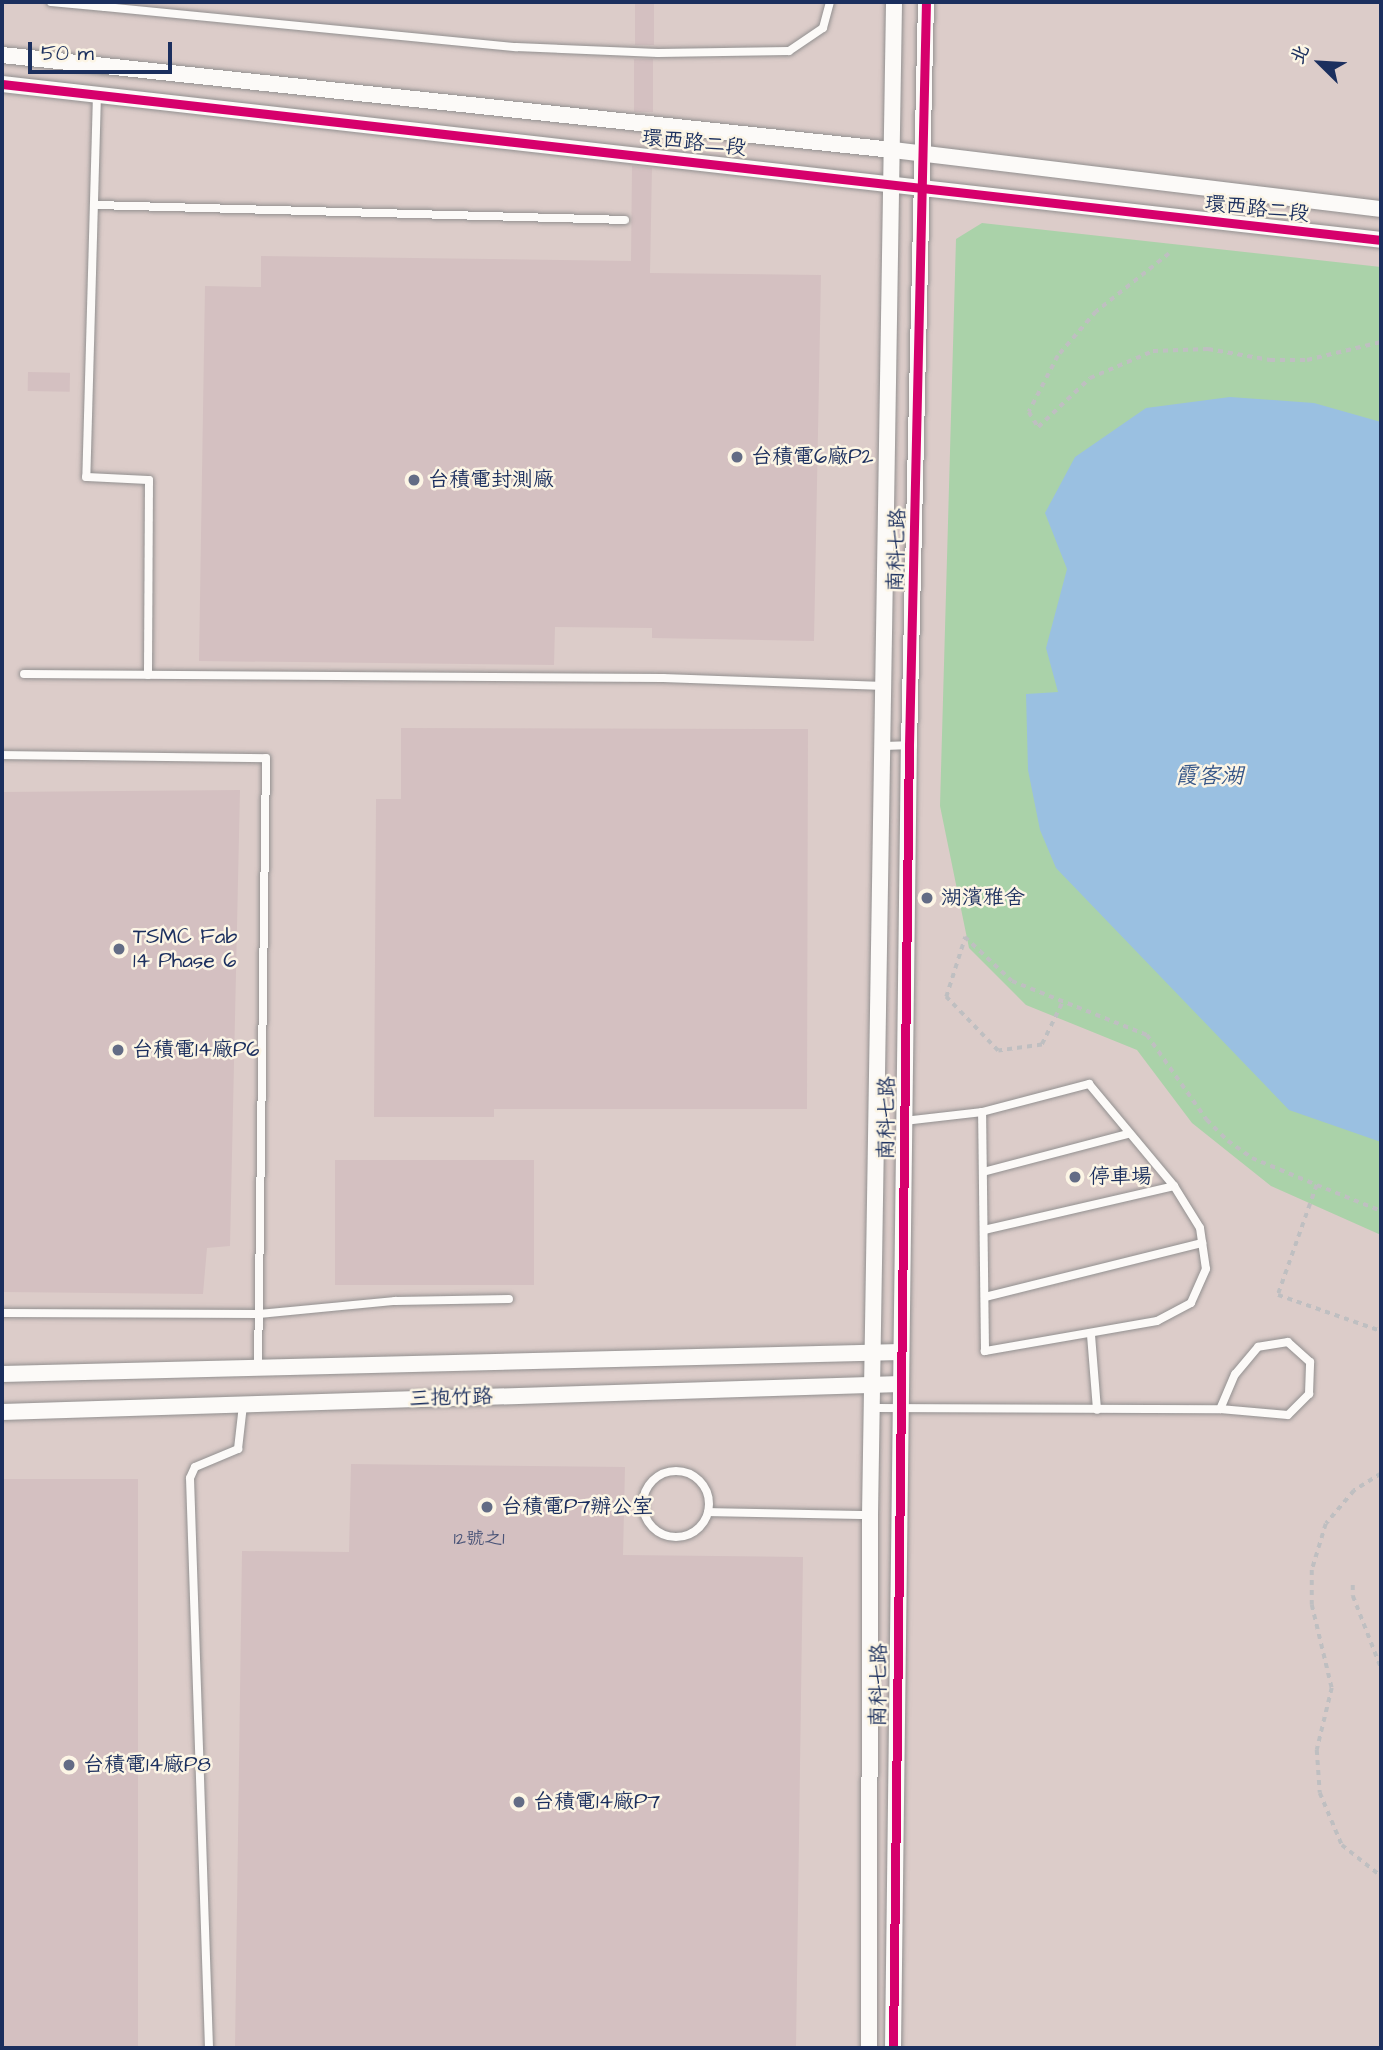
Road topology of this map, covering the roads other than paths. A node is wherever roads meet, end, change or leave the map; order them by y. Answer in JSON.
{"nodes":[{"id":1,"x":51,"y":2,"type":"edge"},
{"id":2,"x":830,"y":2,"type":"edge"},
{"id":3,"x":894,"y":2,"type":"edge"},
{"id":4,"x":926,"y":2,"type":"edge"},
{"id":5,"x":105,"y":4,"type":"edge"},
{"id":6,"x":2,"y":55,"type":"edge"},
{"id":7,"x":2,"y":83,"type":"edge"},
{"id":8,"x":97,"y":94,"type":"junction"},
{"id":9,"x":894,"y":150,"type":"junction"},
{"id":10,"x":924,"y":154,"type":"junction"},
{"id":11,"x":892,"y":183,"type":"junction"},
{"id":12,"x":924,"y":188,"type":"junction"},
{"id":13,"x":96,"y":205,"type":"junction"},
{"id":14,"x":1381,"y":209,"type":"edge"},
{"id":15,"x":625,"y":220,"type":"dead end"},
{"id":16,"x":1381,"y":240,"type":"edge"},
{"id":17,"x":24,"y":674,"type":"dead end"},
{"id":18,"x":148,"y":675,"type":"junction"},
{"id":19,"x":884,"y":685,"type":"junction"},
{"id":20,"x":909,"y":745,"type":"junction"},
{"id":21,"x":881,"y":746,"type":"junction"},
{"id":22,"x":2,"y":755,"type":"edge"},
{"id":23,"x":982,"y":1112,"type":"junction"},
{"id":24,"x":904,"y":1121,"type":"junction"},
{"id":25,"x":1128,"y":1134,"type":"junction"},
{"id":26,"x":983,"y":1172,"type":"junction"},
{"id":27,"x":1174,"y":1186,"type":"junction"},
{"id":28,"x":984,"y":1230,"type":"junction"},
{"id":29,"x":1202,"y":1243,"type":"junction"},
{"id":30,"x":985,"y":1297,"type":"junction"},
{"id":31,"x":509,"y":1299,"type":"dead end"},
{"id":32,"x":2,"y":1313,"type":"edge"},
{"id":33,"x":259,"y":1314,"type":"junction"},
{"id":34,"x":1091,"y":1335,"type":"junction"},
{"id":35,"x":874,"y":1352,"type":"junction"},
{"id":36,"x":901,"y":1352,"type":"junction"},
{"id":37,"x":258,"y":1368,"type":"junction"},
{"id":38,"x":2,"y":1374,"type":"edge"},
{"id":39,"x":874,"y":1383,"type":"junction"},
{"id":40,"x":901,"y":1384,"type":"junction"},
{"id":41,"x":243,"y":1405,"type":"junction"},
{"id":42,"x":873,"y":1409,"type":"junction"},
{"id":43,"x":1220,"y":1409,"type":"junction"},
{"id":44,"x":900,"y":1410,"type":"junction"},
{"id":45,"x":1097,"y":1410,"type":"junction"},
{"id":46,"x":2,"y":1412,"type":"edge"},
{"id":47,"x":708,"y":1512,"type":"junction"},
{"id":48,"x":870,"y":1515,"type":"junction"},
{"id":49,"x":209,"y":2048,"type":"edge"},
{"id":50,"x":869,"y":2048,"type":"edge"},
{"id":51,"x":893,"y":2048,"type":"edge"}],
"edges":[{"from":1,"to":5,"type":"lane"},
{"from":2,"to":5,"type":"lane"},
{"from":3,"to":9,"type":"street","name":"南科七路"},
{"from":4,"to":10,"type":"street"},
{"from":6,"to":9,"type":"street","name":"環西路二段"},
{"from":7,"to":8,"type":"street","name":"環西路二段"},
{"from":8,"to":11,"type":"street","name":"環西路二段"},
{"from":8,"to":13,"type":"lane"},
{"from":9,"to":10,"type":"street","name":"環西路二段"},
{"from":9,"to":11,"type":"street","name":"南科七路"},
{"from":10,"to":12,"type":"street","name":"南科七路"},
{"from":10,"to":14,"type":"street","name":"環西路二段"},
{"from":11,"to":12,"type":"street","name":"環西路二段"},
{"from":11,"to":19,"type":"street","name":"南科七路"},
{"from":12,"to":16,"type":"street","name":"環西路二段"},
{"from":12,"to":20,"type":"street","name":"南科七路"},
{"from":13,"to":15,"type":"lane"},
{"from":13,"to":18,"type":"lane"},
{"from":17,"to":18,"type":"lane"},
{"from":18,"to":19,"type":"lane"},
{"from":19,"to":21,"type":"street","name":"南科七路"},
{"from":20,"to":21,"type":"lane"},
{"from":20,"to":24,"type":"street","name":"南科七路"},
{"from":21,"to":35,"type":"street","name":"南科七路"},
{"from":22,"to":33,"type":"lane"},
{"from":23,"to":24,"type":"lane"},
{"from":23,"to":25,"type":"lane"},
{"from":23,"to":26,"type":"lane"},
{"from":24,"to":36,"type":"street","name":"南科七路"},
{"from":25,"to":26,"type":"lane"},
{"from":25,"to":27,"type":"lane"},
{"from":26,"to":28,"type":"lane"},
{"from":27,"to":28,"type":"lane"},
{"from":27,"to":29,"type":"lane"},
{"from":28,"to":30,"type":"lane"},
{"from":29,"to":30,"type":"lane"},
{"from":29,"to":34,"type":"lane"},
{"from":30,"to":34,"type":"lane"},
{"from":31,"to":33,"type":"lane"},
{"from":32,"to":33,"type":"lane"},
{"from":33,"to":37,"type":"lane"},
{"from":34,"to":45,"type":"lane"},
{"from":35,"to":36,"type":"street","name":"三抱竹路"},
{"from":35,"to":37,"type":"street","name":"三抱竹路"},
{"from":35,"to":39,"type":"street","name":"南科七路"},
{"from":36,"to":40,"type":"street","name":"南科七路"},
{"from":37,"to":38,"type":"street","name":"三抱竹路"},
{"from":39,"to":40,"type":"street","name":"三抱竹路"},
{"from":39,"to":41,"type":"street","name":"三抱竹路"},
{"from":39,"to":42,"type":"street","name":"南科七路"},
{"from":40,"to":44,"type":"street","name":"南科七路"},
{"from":41,"to":46,"type":"street","name":"三抱竹路"},
{"from":41,"to":49,"type":"lane"},
{"from":42,"to":44,"type":"lane"},
{"from":42,"to":48,"type":"street","name":"南科七路"},
{"from":43,"to":43,"type":"lane"},
{"from":43,"to":45,"type":"lane"},
{"from":44,"to":45,"type":"lane"},
{"from":44,"to":51,"type":"street","name":"南科七路"},
{"from":47,"to":47,"type":"lane"},
{"from":47,"to":48,"type":"lane"},
{"from":48,"to":50,"type":"street","name":"南科七路"}]}
